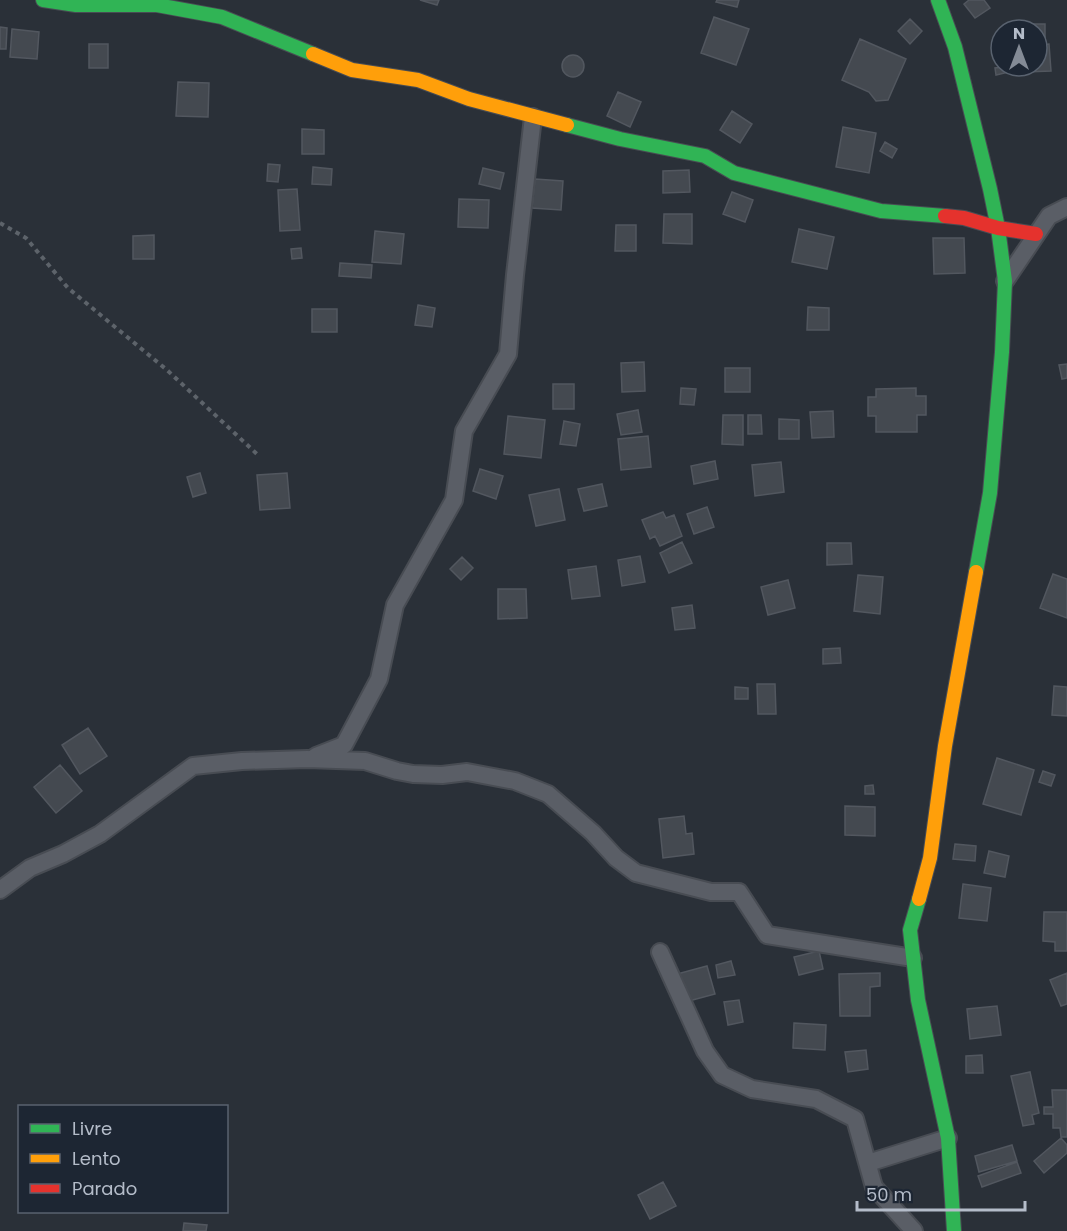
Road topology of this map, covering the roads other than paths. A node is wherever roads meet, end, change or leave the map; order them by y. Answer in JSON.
{"nodes":[{"id":1,"x":43,"y":0,"type":"edge"},
{"id":2,"x":938,"y":0,"type":"edge"},
{"id":3,"x":533,"y":117,"type":"junction"},
{"id":4,"x":1067,"y":207,"type":"edge"},
{"id":5,"x":998,"y":228,"type":"junction"},
{"id":6,"x":1036,"y":234,"type":"junction"},
{"id":7,"x":1005,"y":281,"type":"junction"},
{"id":8,"x":307,"y":759,"type":"junction"},
{"id":9,"x":0,"y":890,"type":"edge"},
{"id":10,"x":660,"y":952,"type":"dead end"},
{"id":11,"x":913,"y":958,"type":"junction"},
{"id":12,"x":948,"y":1138,"type":"junction"},
{"id":13,"x":868,"y":1163,"type":"junction"},
{"id":14,"x":914,"y":1231,"type":"edge"},
{"id":15,"x":954,"y":1231,"type":"edge"}],
"edges":[{"from":1,"to":3,"type":"street"},
{"from":2,"to":5,"type":"street"},
{"from":3,"to":5,"type":"street"},
{"from":3,"to":8,"type":"street"},
{"from":4,"to":6,"type":"street"},
{"from":5,"to":6,"type":"street"},
{"from":5,"to":7,"type":"street"},
{"from":6,"to":7,"type":"street"},
{"from":7,"to":11,"type":"street"},
{"from":8,"to":9,"type":"street"},
{"from":8,"to":11,"type":"street"},
{"from":10,"to":13,"type":"street"},
{"from":11,"to":12,"type":"street"},
{"from":12,"to":13,"type":"street"},
{"from":12,"to":15,"type":"street"},
{"from":13,"to":14,"type":"street"}]}
